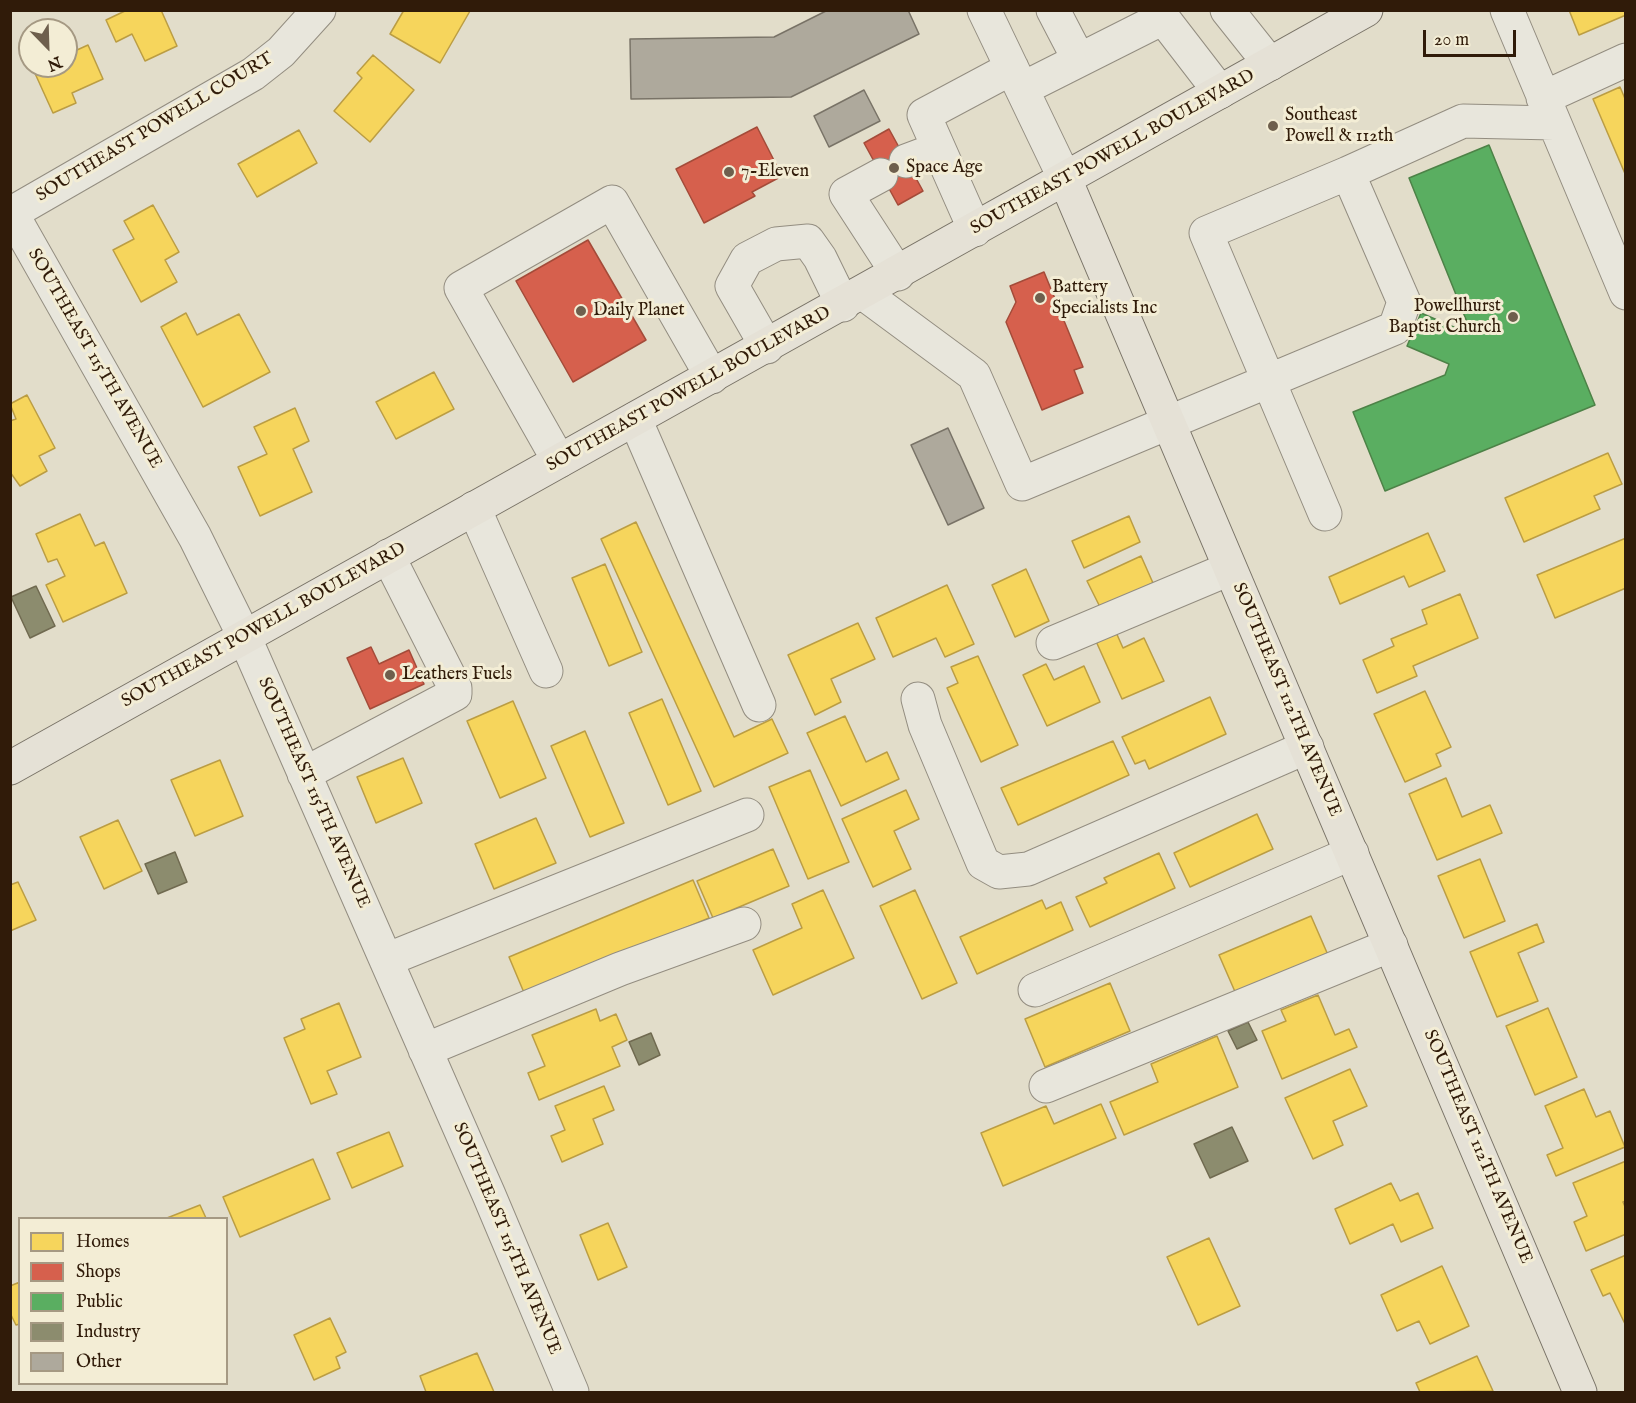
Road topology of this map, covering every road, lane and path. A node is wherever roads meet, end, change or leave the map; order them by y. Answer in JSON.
{"nodes":[{"id":1,"x":319,"y":10,"type":"edge"},
{"id":2,"x":984,"y":10,"type":"edge"},
{"id":3,"x":1053,"y":10,"type":"edge"},
{"id":4,"x":1227,"y":10,"type":"edge"},
{"id":5,"x":1366,"y":10,"type":"edge"},
{"id":6,"x":1507,"y":10,"type":"edge"},
{"id":7,"x":1079,"y":60,"type":"junction"},
{"id":8,"x":1626,"y":60,"type":"edge"},
{"id":9,"x":1270,"y":64,"type":"junction"},
{"id":10,"x":1017,"y":78,"type":"junction"},
{"id":11,"x":1220,"y":92,"type":"junction"},
{"id":12,"x":1549,"y":111,"type":"junction"},
{"id":13,"x":938,"y":149,"type":"junction"},
{"id":14,"x":1348,"y":172,"type":"junction"},
{"id":15,"x":1065,"y":179,"type":"junction"},
{"id":16,"x":11,"y":214,"type":"edge"},
{"id":17,"x":975,"y":230,"type":"junction"},
{"id":18,"x":1614,"y":231,"type":"edge"},
{"id":19,"x":898,"y":274,"type":"junction"},
{"id":20,"x":1626,"y":293,"type":"edge"},
{"id":21,"x":853,"y":299,"type":"junction"},
{"id":22,"x":767,"y":347,"type":"junction"},
{"id":23,"x":712,"y":377,"type":"junction"},
{"id":24,"x":1269,"y":380,"type":"junction"},
{"id":25,"x":635,"y":419,"type":"junction"},
{"id":26,"x":1169,"y":422,"type":"junction"},
{"id":27,"x":559,"y":461,"type":"junction"},
{"id":28,"x":474,"y":508,"type":"junction"},
{"id":29,"x":1324,"y":514,"type":"dead end"},
{"id":30,"x":388,"y":556,"type":"junction"},
{"id":31,"x":1229,"y":569,"type":"junction"},
{"id":32,"x":244,"y":636,"type":"junction"},
{"id":33,"x":1053,"y":643,"type":"dead end"},
{"id":34,"x":546,"y":671,"type":"dead end"},
{"id":35,"x":918,"y":699,"type":"dead end"},
{"id":36,"x":759,"y":705,"type":"dead end"},
{"id":37,"x":1307,"y":747,"type":"junction"},
{"id":38,"x":10,"y":768,"type":"edge"},
{"id":39,"x":304,"y":774,"type":"junction"},
{"id":40,"x":747,"y":815,"type":"dead end"},
{"id":41,"x":1352,"y":853,"type":"junction"},
{"id":42,"x":744,"y":924,"type":"dead end"},
{"id":43,"x":1391,"y":945,"type":"junction"},
{"id":44,"x":386,"y":960,"type":"junction"},
{"id":45,"x":1035,"y":990,"type":"dead end"},
{"id":46,"x":425,"y":1050,"type":"junction"},
{"id":47,"x":1046,"y":1086,"type":"dead end"},
{"id":48,"x":572,"y":1392,"type":"edge"},
{"id":49,"x":1580,"y":1392,"type":"edge"}],
"edges":[{"from":1,"to":16,"type":"street","name":"SOUTHEAST POWELL COURT"},
{"from":2,"to":10,"type":"street","name":"SOUTHEAST 112TH AVENUE"},
{"from":3,"to":7,"type":"street"},
{"from":4,"to":9,"type":"street"},
{"from":5,"to":9,"type":"main road","name":"SOUTHEAST POWELL BOULEVARD"},
{"from":6,"to":12,"type":"street"},
{"from":7,"to":10,"type":"street"},
{"from":7,"to":11,"type":"street"},
{"from":8,"to":12,"type":"street"},
{"from":9,"to":11,"type":"main road","name":"SOUTHEAST POWELL BOULEVARD"},
{"from":10,"to":13,"type":"street"},
{"from":10,"to":15,"type":"street","name":"SOUTHEAST 112TH AVENUE"},
{"from":11,"to":15,"type":"main road","name":"SOUTHEAST POWELL BOULEVARD"},
{"from":12,"to":14,"type":"street"},
{"from":12,"to":18,"type":"street"},
{"from":13,"to":17,"type":"street"},
{"from":13,"to":19,"type":"street"},
{"from":14,"to":24,"type":"street"},
{"from":14,"to":24,"type":"street"},
{"from":15,"to":17,"type":"main road","name":"SOUTHEAST POWELL BOULEVARD"},
{"from":15,"to":26,"type":"main road","name":"SOUTHEAST 112TH AVENUE"},
{"from":16,"to":32,"type":"street","name":"SOUTHEAST 115TH AVENUE"},
{"from":17,"to":19,"type":"main road","name":"SOUTHEAST POWELL BOULEVARD"},
{"from":18,"to":20,"type":"street"},
{"from":19,"to":21,"type":"main road","name":"SOUTHEAST POWELL BOULEVARD"},
{"from":21,"to":22,"type":"main road","name":"SOUTHEAST POWELL BOULEVARD"},
{"from":21,"to":22,"type":"street"},
{"from":21,"to":26,"type":"street"},
{"from":22,"to":23,"type":"main road","name":"SOUTHEAST POWELL BOULEVARD"},
{"from":23,"to":25,"type":"main road","name":"SOUTHEAST POWELL BOULEVARD"},
{"from":23,"to":27,"type":"street"},
{"from":24,"to":26,"type":"street"},
{"from":24,"to":29,"type":"street"},
{"from":25,"to":27,"type":"main road","name":"SOUTHEAST POWELL BOULEVARD"},
{"from":25,"to":36,"type":"street"},
{"from":26,"to":31,"type":"main road","name":"SOUTHEAST 112TH AVENUE"},
{"from":27,"to":28,"type":"main road","name":"SOUTHEAST POWELL BOULEVARD"},
{"from":28,"to":30,"type":"main road","name":"SOUTHEAST POWELL BOULEVARD"},
{"from":28,"to":34,"type":"street"},
{"from":30,"to":32,"type":"main road","name":"SOUTHEAST POWELL BOULEVARD"},
{"from":30,"to":39,"type":"street"},
{"from":31,"to":33,"type":"street"},
{"from":31,"to":37,"type":"main road","name":"SOUTHEAST 112TH AVENUE"},
{"from":32,"to":38,"type":"main road","name":"SOUTHEAST POWELL BOULEVARD"},
{"from":32,"to":39,"type":"street","name":"SOUTHEAST 115TH AVENUE"},
{"from":35,"to":37,"type":"street"},
{"from":37,"to":41,"type":"main road","name":"SOUTHEAST 112TH AVENUE"},
{"from":39,"to":44,"type":"street","name":"SOUTHEAST 115TH AVENUE"},
{"from":40,"to":44,"type":"street"},
{"from":41,"to":43,"type":"main road","name":"SOUTHEAST 112TH AVENUE"},
{"from":41,"to":45,"type":"street"},
{"from":42,"to":46,"type":"street"},
{"from":43,"to":47,"type":"street"},
{"from":43,"to":49,"type":"main road","name":"SOUTHEAST 112TH AVENUE"},
{"from":44,"to":46,"type":"street","name":"SOUTHEAST 115TH AVENUE"},
{"from":46,"to":48,"type":"street","name":"SOUTHEAST 115TH AVENUE"}]}
